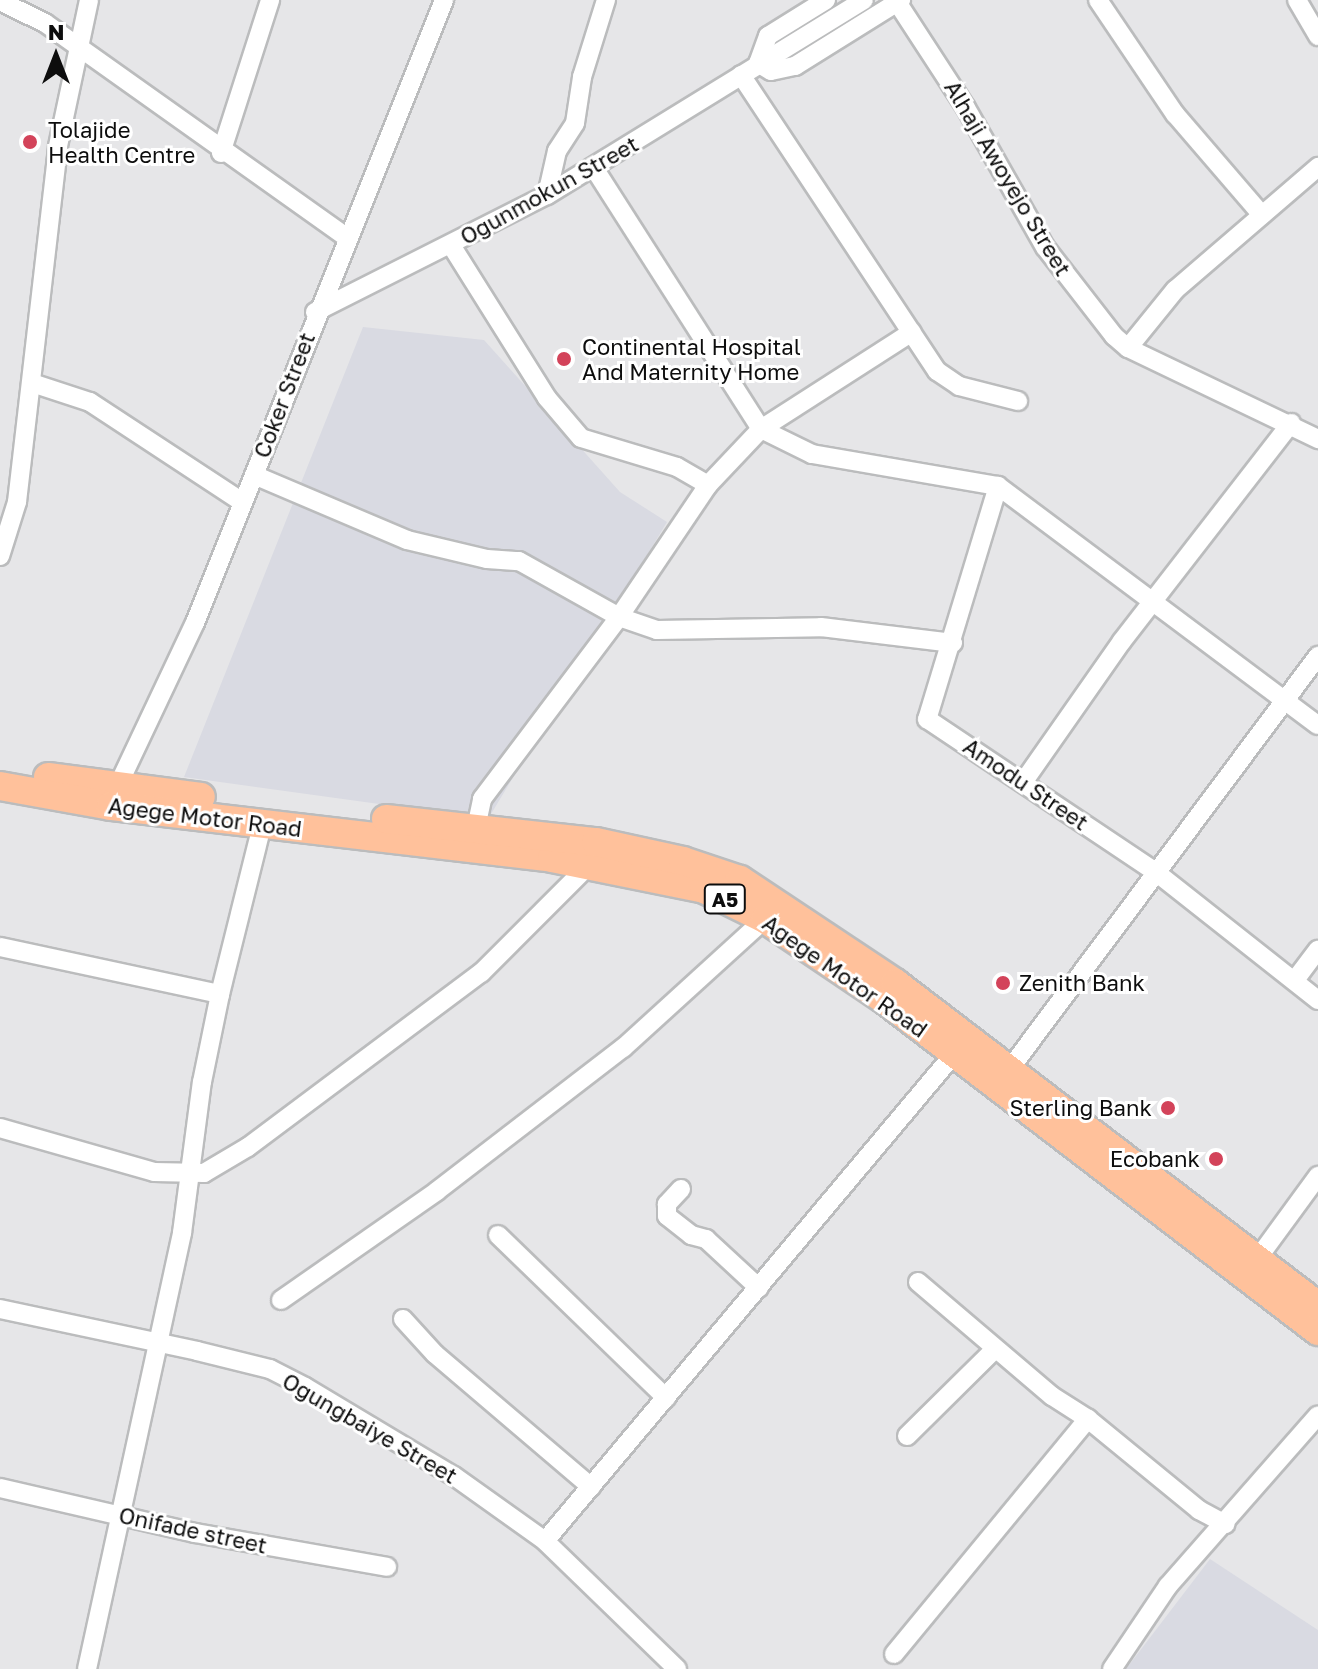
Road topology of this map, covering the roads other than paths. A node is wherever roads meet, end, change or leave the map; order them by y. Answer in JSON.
{"nodes":[{"id":1,"x":89,"y":0,"type":"edge"},
{"id":2,"x":270,"y":0,"type":"edge"},
{"id":3,"x":444,"y":0,"type":"edge"},
{"id":4,"x":606,"y":0,"type":"edge"},
{"id":5,"x":826,"y":0,"type":"edge"},
{"id":6,"x":864,"y":0,"type":"edge"},
{"id":7,"x":1098,"y":0,"type":"edge"},
{"id":8,"x":1297,"y":0,"type":"edge"},
{"id":9,"x":0,"y":1,"type":"edge"},
{"id":10,"x":899,"y":1,"type":"edge"},
{"id":11,"x":1318,"y":36,"type":"edge"},
{"id":12,"x":81,"y":50,"type":"junction"},
{"id":13,"x":766,"y":59,"type":"junction"},
{"id":14,"x":741,"y":75,"type":"junction"},
{"id":15,"x":221,"y":153,"type":"junction"},
{"id":16,"x":594,"y":168,"type":"junction"},
{"id":17,"x":1317,"y":169,"type":"edge"},
{"id":18,"x":547,"y":195,"type":"junction"},
{"id":19,"x":1262,"y":215,"type":"junction"},
{"id":20,"x":347,"y":238,"type":"junction"},
{"id":21,"x":451,"y":245,"type":"junction"},
{"id":22,"x":315,"y":312,"type":"junction"},
{"id":23,"x":912,"y":332,"type":"junction"},
{"id":24,"x":1128,"y":348,"type":"junction"},
{"id":25,"x":32,"y":383,"type":"junction"},
{"id":26,"x":1018,"y":401,"type":"dead end"},
{"id":27,"x":1291,"y":423,"type":"junction"},
{"id":28,"x":761,"y":429,"type":"junction"},
{"id":29,"x":1318,"y":439,"type":"edge"},
{"id":30,"x":254,"y":475,"type":"junction"},
{"id":31,"x":708,"y":485,"type":"junction"},
{"id":32,"x":998,"y":486,"type":"junction"},
{"id":33,"x":8,"y":499,"type":"edge"},
{"id":34,"x":241,"y":501,"type":"junction"},
{"id":35,"x":0,"y":556,"type":"edge"},
{"id":36,"x":1151,"y":604,"type":"junction"},
{"id":37,"x":619,"y":617,"type":"junction"},
{"id":38,"x":953,"y":643,"type":"junction"},
{"id":39,"x":1318,"y":656,"type":"edge"},
{"id":40,"x":1285,"y":700,"type":"junction"},
{"id":41,"x":1318,"y":725,"type":"edge"},
{"id":42,"x":0,"y":769,"type":"edge"},
{"id":43,"x":1024,"y":781,"type":"junction"},
{"id":44,"x":0,"y":786,"type":"edge"},
{"id":45,"x":114,"y":796,"type":"junction"},
{"id":46,"x":262,"y":825,"type":"junction"},
{"id":47,"x":476,"y":828,"type":"junction"},
{"id":48,"x":589,"y":865,"type":"junction"},
{"id":49,"x":1157,"y":873,"type":"junction"},
{"id":50,"x":765,"y":919,"type":"junction"},
{"id":51,"x":0,"y":947,"type":"edge"},
{"id":52,"x":1318,"y":950,"type":"edge"},
{"id":53,"x":1295,"y":980,"type":"junction"},
{"id":54,"x":220,"y":994,"type":"junction"},
{"id":55,"x":1318,"y":1000,"type":"edge"},
{"id":56,"x":954,"y":1054,"type":"junction"},
{"id":57,"x":1009,"y":1070,"type":"junction"},
{"id":58,"x":0,"y":1128,"type":"edge"},
{"id":59,"x":1318,"y":1176,"type":"edge"},
{"id":60,"x":190,"y":1177,"type":"junction"},
{"id":61,"x":681,"y":1189,"type":"dead end"},
{"id":62,"x":498,"y":1235,"type":"dead end"},
{"id":63,"x":1258,"y":1258,"type":"junction"},
{"id":64,"x":918,"y":1282,"type":"dead end"},
{"id":65,"x":759,"y":1288,"type":"junction"},
{"id":66,"x":281,"y":1300,"type":"dead end"},
{"id":67,"x":1318,"y":1306,"type":"edge"},
{"id":68,"x":0,"y":1309,"type":"edge"},
{"id":69,"x":403,"y":1319,"type":"dead end"},
{"id":70,"x":1318,"y":1331,"type":"edge"},
{"id":71,"x":156,"y":1344,"type":"junction"},
{"id":72,"x":995,"y":1349,"type":"junction"},
{"id":73,"x":666,"y":1398,"type":"junction"},
{"id":74,"x":1318,"y":1415,"type":"edge"},
{"id":75,"x":1088,"y":1419,"type":"junction"},
{"id":76,"x":907,"y":1436,"type":"dead end"},
{"id":77,"x":591,"y":1487,"type":"junction"},
{"id":78,"x":0,"y":1488,"type":"edge"},
{"id":79,"x":121,"y":1516,"type":"junction"},
{"id":80,"x":1225,"y":1524,"type":"junction"},
{"id":81,"x":545,"y":1541,"type":"junction"},
{"id":82,"x":387,"y":1567,"type":"dead end"},
{"id":83,"x":894,"y":1654,"type":"dead end"},
{"id":84,"x":87,"y":1669,"type":"edge"},
{"id":85,"x":677,"y":1669,"type":"edge"},
{"id":86,"x":1112,"y":1669,"type":"edge"}],
"edges":[{"from":1,"to":12,"type":"street"},
{"from":2,"to":15,"type":"street"},
{"from":3,"to":20,"type":"street","name":"Coker Street"},
{"from":4,"to":18,"type":"street"},
{"from":5,"to":13,"type":"street"},
{"from":6,"to":13,"type":"street","name":"Ogunmokun Street"},
{"from":7,"to":19,"type":"street"},
{"from":8,"to":11,"type":"street"},
{"from":9,"to":12,"type":"street"},
{"from":10,"to":13,"type":"street"},
{"from":10,"to":24,"type":"street","name":"Alhaji Awoyejo Street"},
{"from":12,"to":15,"type":"street"},
{"from":12,"to":25,"type":"street"},
{"from":13,"to":14,"type":"street","name":"Ogunmokun Street"},
{"from":14,"to":16,"type":"street","name":"Ogunmokun Street"},
{"from":14,"to":23,"type":"street"},
{"from":15,"to":20,"type":"street"},
{"from":16,"to":18,"type":"street","name":"Ogunmokun Street"},
{"from":16,"to":28,"type":"street"},
{"from":17,"to":19,"type":"street"},
{"from":18,"to":21,"type":"street","name":"Ogunmokun Street"},
{"from":19,"to":24,"type":"street"},
{"from":20,"to":22,"type":"street","name":"Coker Street"},
{"from":21,"to":22,"type":"street","name":"Ogunmokun Street"},
{"from":21,"to":31,"type":"street"},
{"from":22,"to":30,"type":"street","name":"Coker Street"},
{"from":23,"to":26,"type":"street"},
{"from":23,"to":28,"type":"street"},
{"from":24,"to":27,"type":"street"},
{"from":25,"to":33,"type":"street"},
{"from":25,"to":34,"type":"street"},
{"from":27,"to":29,"type":"street"},
{"from":27,"to":36,"type":"street"},
{"from":28,"to":31,"type":"street"},
{"from":28,"to":32,"type":"street"},
{"from":30,"to":34,"type":"street","name":"Coker Street"},
{"from":30,"to":37,"type":"street"},
{"from":31,"to":37,"type":"street"},
{"from":32,"to":36,"type":"street"},
{"from":32,"to":38,"type":"street","name":"Amodu Street"},
{"from":33,"to":35,"type":"street"},
{"from":34,"to":45,"type":"street","name":"Coker Street"},
{"from":36,"to":40,"type":"street"},
{"from":36,"to":43,"type":"street"},
{"from":37,"to":38,"type":"street"},
{"from":37,"to":47,"type":"street"},
{"from":38,"to":43,"type":"street","name":"Amodu Street"},
{"from":39,"to":40,"type":"street"},
{"from":40,"to":41,"type":"street"},
{"from":40,"to":49,"type":"street"},
{"from":42,"to":45,"type":"highway","name":"Agege Motor Road","number":"A5"},
{"from":43,"to":49,"type":"street","name":"Amodu Street"},
{"from":44,"to":45,"type":"highway","name":"Agege Motor Road","number":"A5"},
{"from":45,"to":46,"type":"highway","name":"Agege Motor Road","number":"A5"},
{"from":45,"to":47,"type":"highway","name":"Agege Motor Road","number":"A5"},
{"from":46,"to":48,"type":"highway","name":"Agege Motor Road","number":"A5"},
{"from":46,"to":54,"type":"street"},
{"from":47,"to":57,"type":"highway","name":"Agege Motor Road","number":"A5"},
{"from":48,"to":50,"type":"highway","name":"Agege Motor Road","number":"A5"},
{"from":48,"to":60,"type":"street"},
{"from":49,"to":53,"type":"street","name":"Amodu Street"},
{"from":49,"to":57,"type":"street"},
{"from":50,"to":56,"type":"highway","name":"Agege Motor Road","number":"A5"},
{"from":50,"to":66,"type":"street"},
{"from":51,"to":54,"type":"street"},
{"from":52,"to":53,"type":"street"},
{"from":53,"to":55,"type":"street","name":"Amodu Street"},
{"from":54,"to":60,"type":"street"},
{"from":56,"to":65,"type":"street"},
{"from":56,"to":70,"type":"highway","name":"Agege Motor Road","number":"A5"},
{"from":57,"to":63,"type":"highway","name":"Agege Motor Road","number":"A5"},
{"from":58,"to":60,"type":"street"},
{"from":59,"to":63,"type":"street"},
{"from":60,"to":71,"type":"street"},
{"from":61,"to":65,"type":"street"},
{"from":62,"to":73,"type":"street"},
{"from":63,"to":67,"type":"highway","name":"Agege Motor Road","number":"A5"},
{"from":64,"to":72,"type":"street"},
{"from":65,"to":73,"type":"street"},
{"from":68,"to":71,"type":"street","name":"Ogungbaiye Street"},
{"from":69,"to":77,"type":"street"},
{"from":71,"to":79,"type":"street"},
{"from":71,"to":81,"type":"street","name":"Ogungbaiye Street"},
{"from":72,"to":75,"type":"street"},
{"from":72,"to":76,"type":"street"},
{"from":73,"to":77,"type":"street"},
{"from":74,"to":80,"type":"street"},
{"from":75,"to":80,"type":"street"},
{"from":75,"to":83,"type":"street"},
{"from":77,"to":81,"type":"street"},
{"from":78,"to":79,"type":"street","name":"Onifade street"},
{"from":79,"to":82,"type":"street","name":"Onifade street"},
{"from":79,"to":84,"type":"street"},
{"from":80,"to":86,"type":"street"},
{"from":81,"to":85,"type":"street","name":"Ogungbaiye Street"}]}
